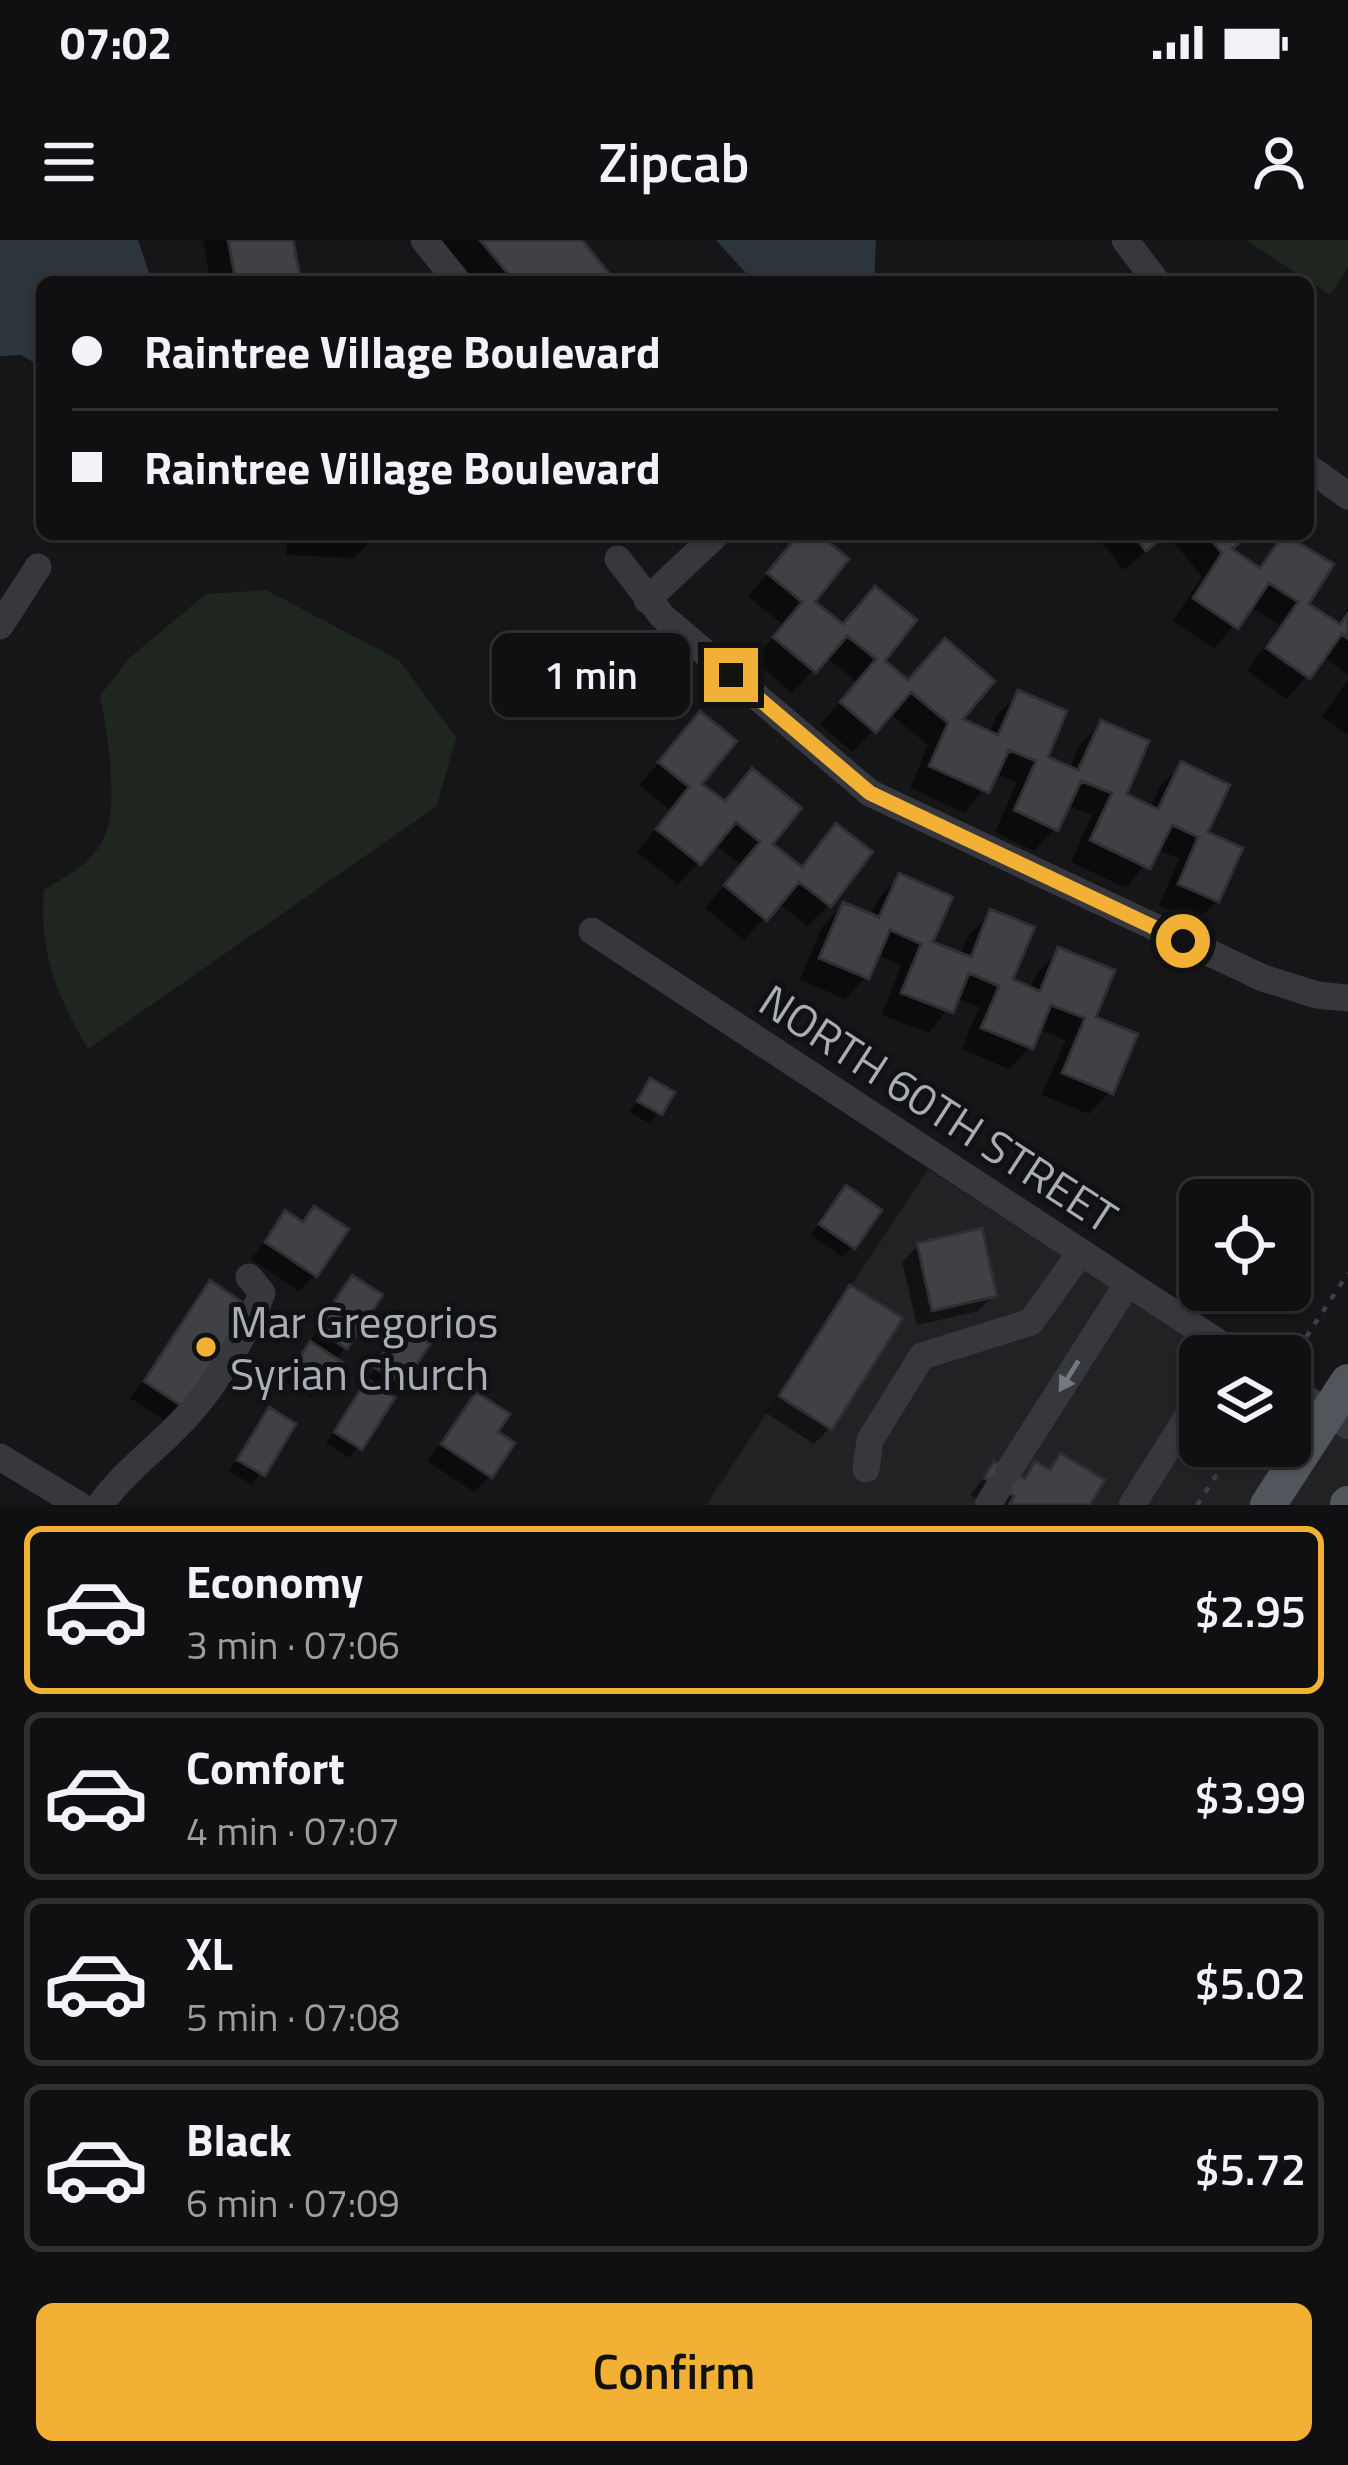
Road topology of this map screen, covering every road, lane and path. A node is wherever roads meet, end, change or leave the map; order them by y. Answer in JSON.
{"nodes":[{"id":1,"x":424,"y":240,"type":"edge"},
{"id":2,"x":1125,"y":240,"type":"edge"},
{"id":3,"x":453,"y":276,"type":"edge"},
{"id":4,"x":1152,"y":276,"type":"edge"},
{"id":5,"x":1314,"y":471,"type":"edge"},
{"id":6,"x":1348,"y":496,"type":"edge"},
{"id":7,"x":712,"y":540,"type":"edge"},
{"id":8,"x":618,"y":559,"type":"dead end"},
{"id":9,"x":38,"y":567,"type":"dead end"},
{"id":10,"x":655,"y":608,"type":"junction"},
{"id":11,"x":0,"y":626,"type":"edge"},
{"id":12,"x":592,"y":931,"type":"dead end"},
{"id":13,"x":1348,"y":998,"type":"edge"},
{"id":14,"x":1081,"y":1252,"type":"junction"},
{"id":15,"x":1348,"y":1273,"type":"edge"},
{"id":16,"x":249,"y":1277,"type":"dead end"},
{"id":17,"x":1128,"y":1283,"type":"junction"},
{"id":18,"x":1203,"y":1335,"type":"edge"},
{"id":19,"x":1308,"y":1335,"type":"edge"},
{"id":20,"x":1348,"y":1382,"type":"edge"},
{"id":21,"x":1311,"y":1402,"type":"edge"},
{"id":22,"x":1337,"y":1420,"type":"edge"},
{"id":23,"x":1179,"y":1430,"type":"edge"},
{"id":24,"x":0,"y":1456,"type":"edge"},
{"id":25,"x":1221,"y":1467,"type":"edge"},
{"id":26,"x":866,"y":1468,"type":"dead end"},
{"id":27,"x":999,"y":1487,"type":"edge"},
{"id":28,"x":79,"y":1505,"type":"edge"},
{"id":29,"x":100,"y":1505,"type":"edge"},
{"id":30,"x":1132,"y":1505,"type":"edge"},
{"id":31,"x":1196,"y":1505,"type":"edge"},
{"id":32,"x":1268,"y":1505,"type":"edge"}],
"edges":[{"from":1,"to":3,"type":"street"},
{"from":2,"to":4,"type":"street"},
{"from":5,"to":6,"type":"street"},
{"from":7,"to":10,"type":"street"},
{"from":8,"to":10,"type":"street"},
{"from":9,"to":11,"type":"street"},
{"from":10,"to":13,"type":"street"},
{"from":12,"to":14,"type":"street","name":"NORTH 60TH STREET"},
{"from":14,"to":17,"type":"street","name":"NORTH 60TH STREET"},
{"from":14,"to":26,"type":"street"},
{"from":15,"to":19,"type":"path"},
{"from":16,"to":29,"type":"street"},
{"from":17,"to":18,"type":"street","name":"NORTH 60TH STREET"},
{"from":17,"to":27,"type":"street","one_way":true},
{"from":20,"to":22,"type":"main road"},
{"from":21,"to":22,"type":"street"},
{"from":22,"to":32,"type":"main road"},
{"from":23,"to":30,"type":"street"},
{"from":24,"to":28,"type":"street"},
{"from":25,"to":31,"type":"path"}]}
